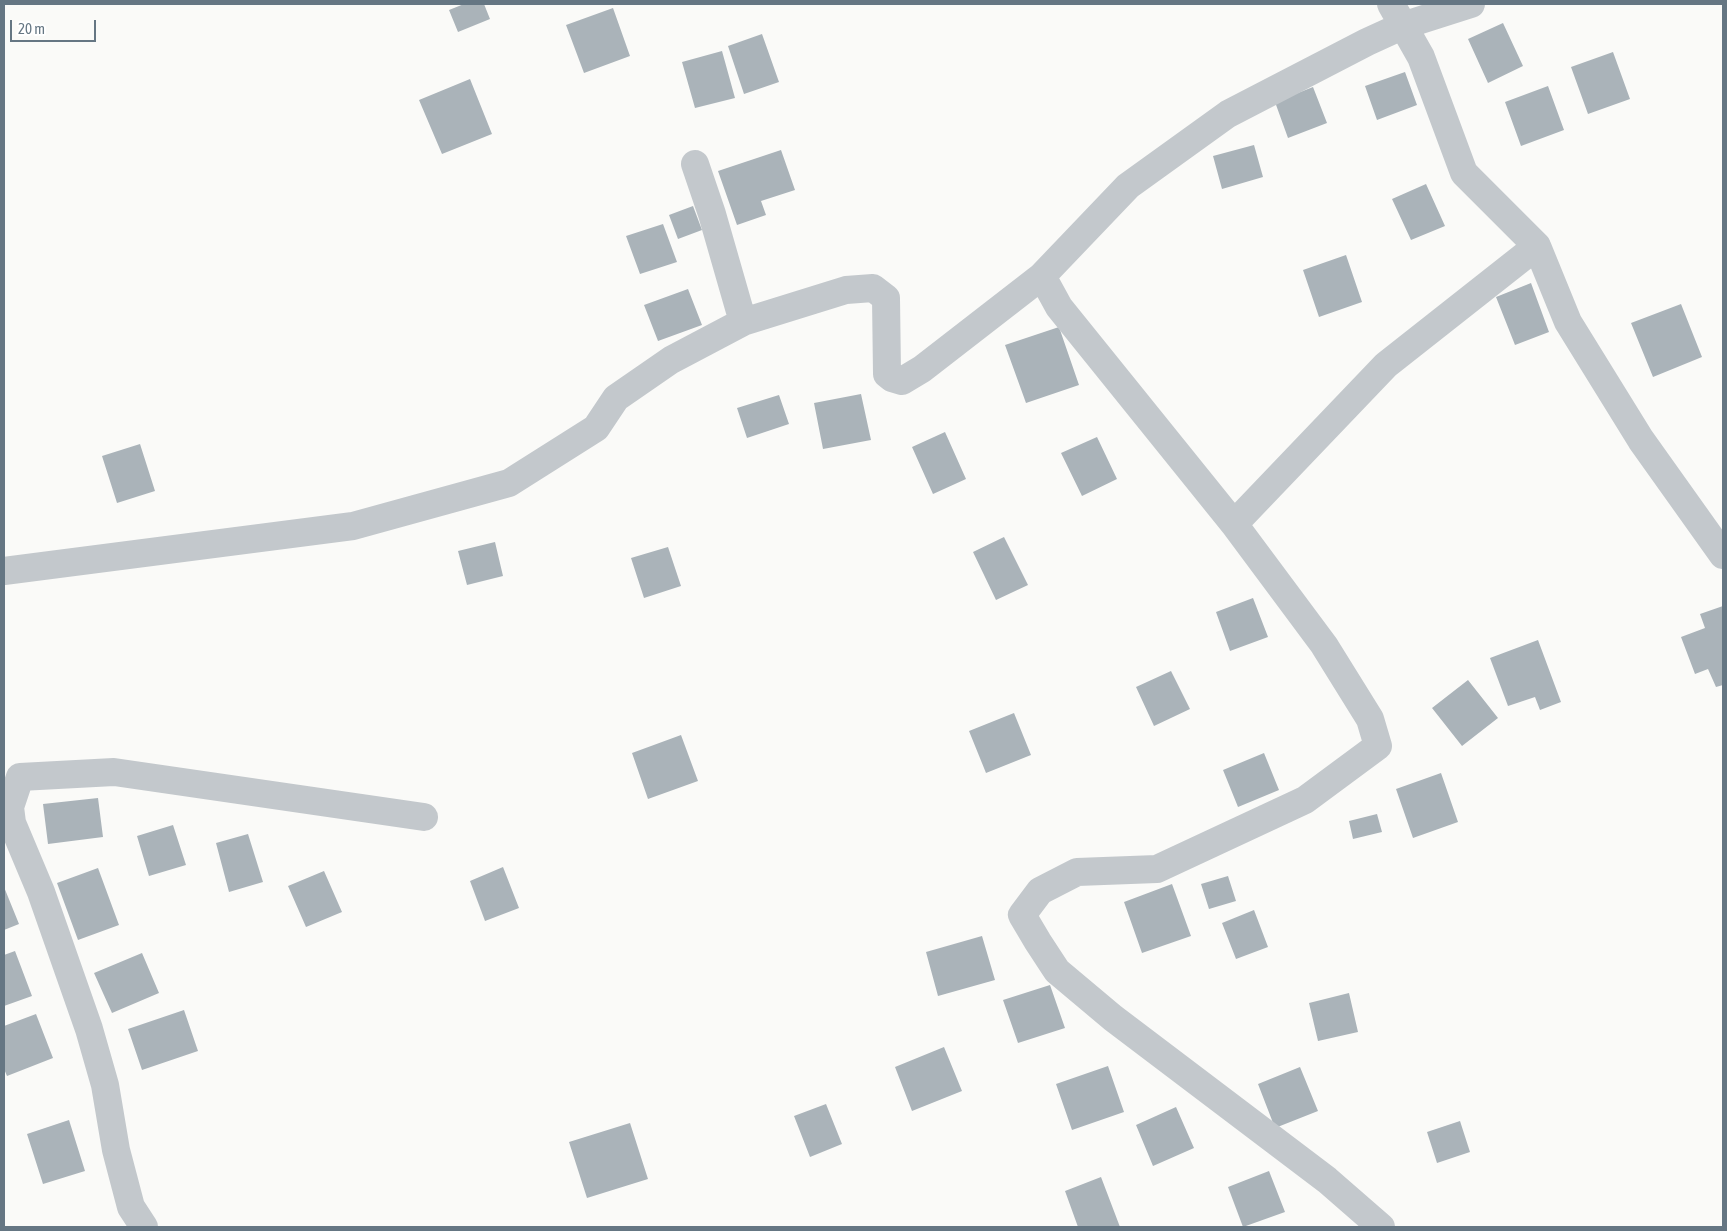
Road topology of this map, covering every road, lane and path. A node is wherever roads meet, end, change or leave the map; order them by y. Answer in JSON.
{"nodes":[{"id":1,"x":1471,"y":4,"type":"edge"},
{"id":2,"x":1396,"y":15,"type":"edge"},
{"id":3,"x":694,"y":164,"type":"dead end"},
{"id":4,"x":1537,"y":246,"type":"junction"},
{"id":5,"x":1042,"y":276,"type":"junction"},
{"id":6,"x":743,"y":322,"type":"junction"},
{"id":7,"x":1234,"y":524,"type":"junction"},
{"id":8,"x":1723,"y":555,"type":"edge"},
{"id":9,"x":4,"y":571,"type":"edge"},
{"id":10,"x":12,"y":778,"type":"edge"},
{"id":11,"x":424,"y":817,"type":"dead end"},
{"id":12,"x":144,"y":1227,"type":"edge"},
{"id":13,"x":1381,"y":1227,"type":"edge"}],
"edges":[{"from":1,"to":2,"type":"street"},
{"from":2,"to":4,"type":"street"},
{"from":2,"to":5,"type":"street"},
{"from":3,"to":6,"type":"street"},
{"from":4,"to":7,"type":"street"},
{"from":4,"to":8,"type":"street"},
{"from":5,"to":6,"type":"street"},
{"from":5,"to":7,"type":"street"},
{"from":6,"to":9,"type":"street"},
{"from":7,"to":13,"type":"street"},
{"from":10,"to":11,"type":"street"},
{"from":10,"to":12,"type":"street"}]}
